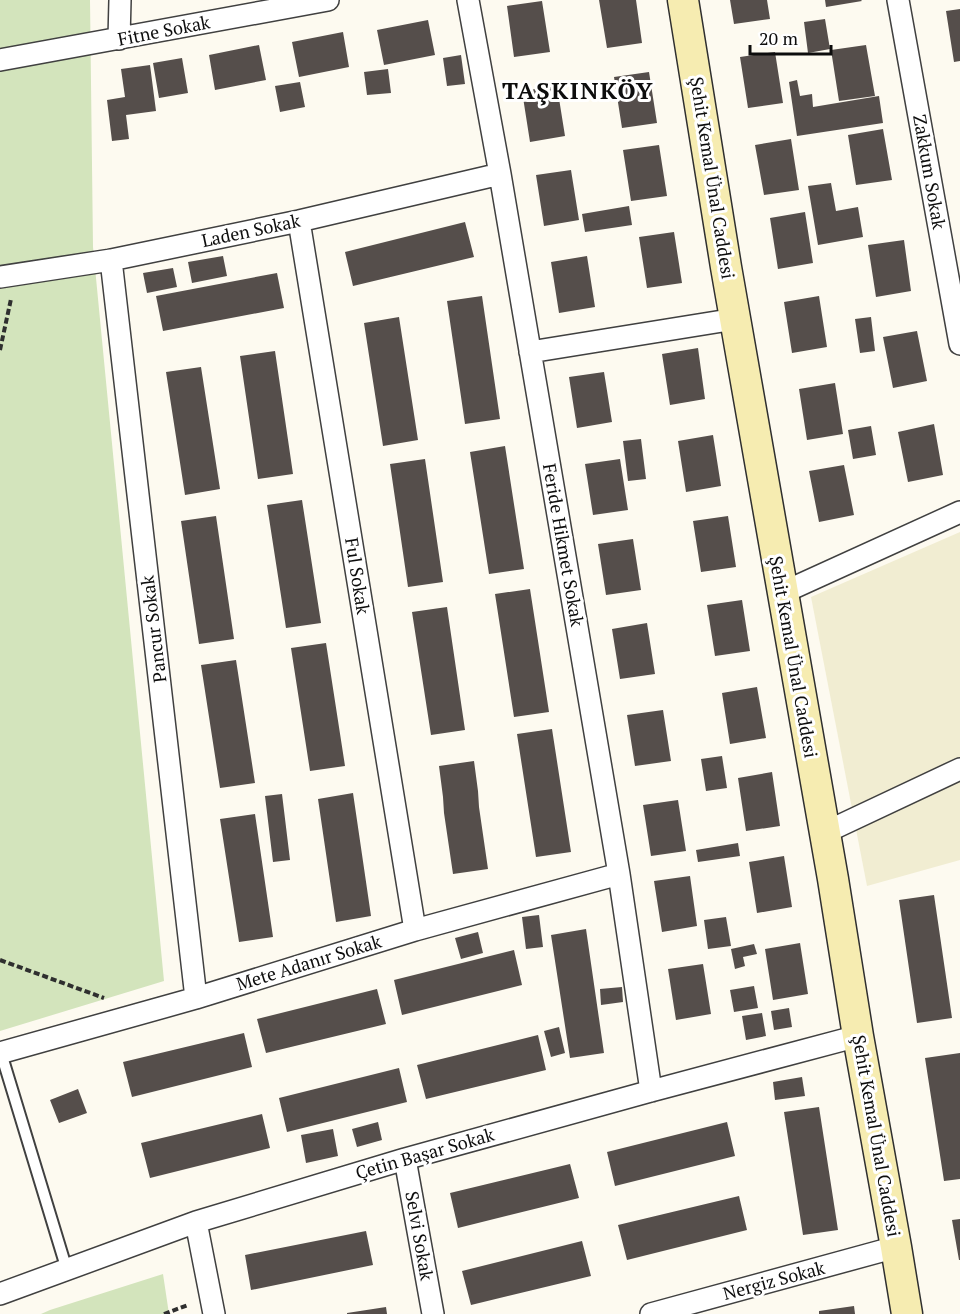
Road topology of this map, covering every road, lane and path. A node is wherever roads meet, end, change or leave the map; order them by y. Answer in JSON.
{"nodes":[{"id":1,"x":120,"y":0,"type":"edge"},
{"id":2,"x":328,"y":0,"type":"edge"},
{"id":3,"x":468,"y":0,"type":"edge"},
{"id":4,"x":682,"y":0,"type":"edge"},
{"id":5,"x":898,"y":0,"type":"edge"},
{"id":6,"x":119,"y":39,"type":"junction"},
{"id":7,"x":0,"y":60,"type":"edge"},
{"id":8,"x":500,"y":174,"type":"junction"},
{"id":9,"x":299,"y":221,"type":"junction"},
{"id":10,"x":111,"y":260,"type":"junction"},
{"id":11,"x":8,"y":276,"type":"edge"},
{"id":12,"x":735,"y":319,"type":"junction"},
{"id":13,"x":960,"y":344,"type":"edge"},
{"id":14,"x":0,"y":350,"type":"edge"},
{"id":15,"x":530,"y":352,"type":"junction"},
{"id":16,"x":960,"y":512,"type":"edge"},
{"id":17,"x":782,"y":593,"type":"junction"},
{"id":18,"x":960,"y":769,"type":"edge"},
{"id":19,"x":824,"y":833,"type":"junction"},
{"id":20,"x":619,"y":874,"type":"junction"},
{"id":21,"x":415,"y":930,"type":"junction"},
{"id":22,"x":0,"y":960,"type":"edge"},
{"id":23,"x":196,"y":998,"type":"junction"},
{"id":24,"x":145,"y":1013,"type":"junction"},
{"id":25,"x":858,"y":1036,"type":"junction"},
{"id":26,"x":0,"y":1053,"type":"edge"},
{"id":27,"x":651,"y":1090,"type":"junction"},
{"id":28,"x":405,"y":1159,"type":"junction"},
{"id":29,"x":196,"y":1222,"type":"junction"},
{"id":30,"x":896,"y":1247,"type":"junction"},
{"id":31,"x":67,"y":1270,"type":"junction"},
{"id":32,"x":0,"y":1294,"type":"edge"},
{"id":33,"x":658,"y":1313,"type":"edge"},
{"id":34,"x":214,"y":1314,"type":"edge"},
{"id":35,"x":433,"y":1314,"type":"edge"},
{"id":36,"x":907,"y":1314,"type":"edge"}],
"edges":[{"from":1,"to":6,"type":"street"},
{"from":2,"to":6,"type":"street","name":"Fitne Sokak"},
{"from":3,"to":8,"type":"street","name":"Feride Hikmet Sokak"},
{"from":4,"to":12,"type":"street","name":"Şehit Kemal Ünal Caddesi"},
{"from":5,"to":13,"type":"street","name":"Zakkum Sokak"},
{"from":6,"to":7,"type":"street","name":"Fitne Sokak"},
{"from":8,"to":9,"type":"street","name":"Laden Sokak"},
{"from":8,"to":15,"type":"street","name":"Feride Hikmet Sokak"},
{"from":9,"to":10,"type":"street","name":"Laden Sokak"},
{"from":9,"to":21,"type":"street","name":"Ful Sokak"},
{"from":10,"to":11,"type":"street","name":"Laden Sokak"},
{"from":10,"to":23,"type":"street","name":"Pancur Sokak"},
{"from":11,"to":14,"type":"path"},
{"from":12,"to":15,"type":"street"},
{"from":12,"to":17,"type":"street","name":"Şehit Kemal Ünal Caddesi"},
{"from":15,"to":20,"type":"street","name":"Feride Hikmet Sokak"},
{"from":16,"to":17,"type":"street"},
{"from":17,"to":19,"type":"street","name":"Şehit Kemal Ünal Caddesi"},
{"from":18,"to":19,"type":"street"},
{"from":19,"to":25,"type":"street","name":"Şehit Kemal Ünal Caddesi"},
{"from":20,"to":21,"type":"street","name":"Mete Adanır Sokak"},
{"from":20,"to":27,"type":"street","name":"Feride Hikmet Sokak"},
{"from":21,"to":23,"type":"street","name":"Mete Adanır Sokak"},
{"from":22,"to":24,"type":"path"},
{"from":23,"to":24,"type":"street","name":"Mete Adanır Sokak"},
{"from":24,"to":26,"type":"street","name":"Mete Adanır Sokak"},
{"from":25,"to":27,"type":"street","name":"Çetin Başar Sokak"},
{"from":25,"to":30,"type":"street","name":"Şehit Kemal Ünal Caddesi"},
{"from":26,"to":31,"type":"lane"},
{"from":27,"to":28,"type":"street","name":"Çetin Başar Sokak"},
{"from":28,"to":29,"type":"street","name":"Çetin Başar Sokak"},
{"from":28,"to":35,"type":"street","name":"Selvi Sokak"},
{"from":29,"to":31,"type":"street","name":"Çetin Başar Sokak"},
{"from":29,"to":34,"type":"street"},
{"from":30,"to":33,"type":"street","name":"Nergiz Sokak"},
{"from":30,"to":36,"type":"street","name":"Şehit Kemal Ünal Caddesi"},
{"from":31,"to":32,"type":"street","name":"Çetin Başar Sokak"}]}
